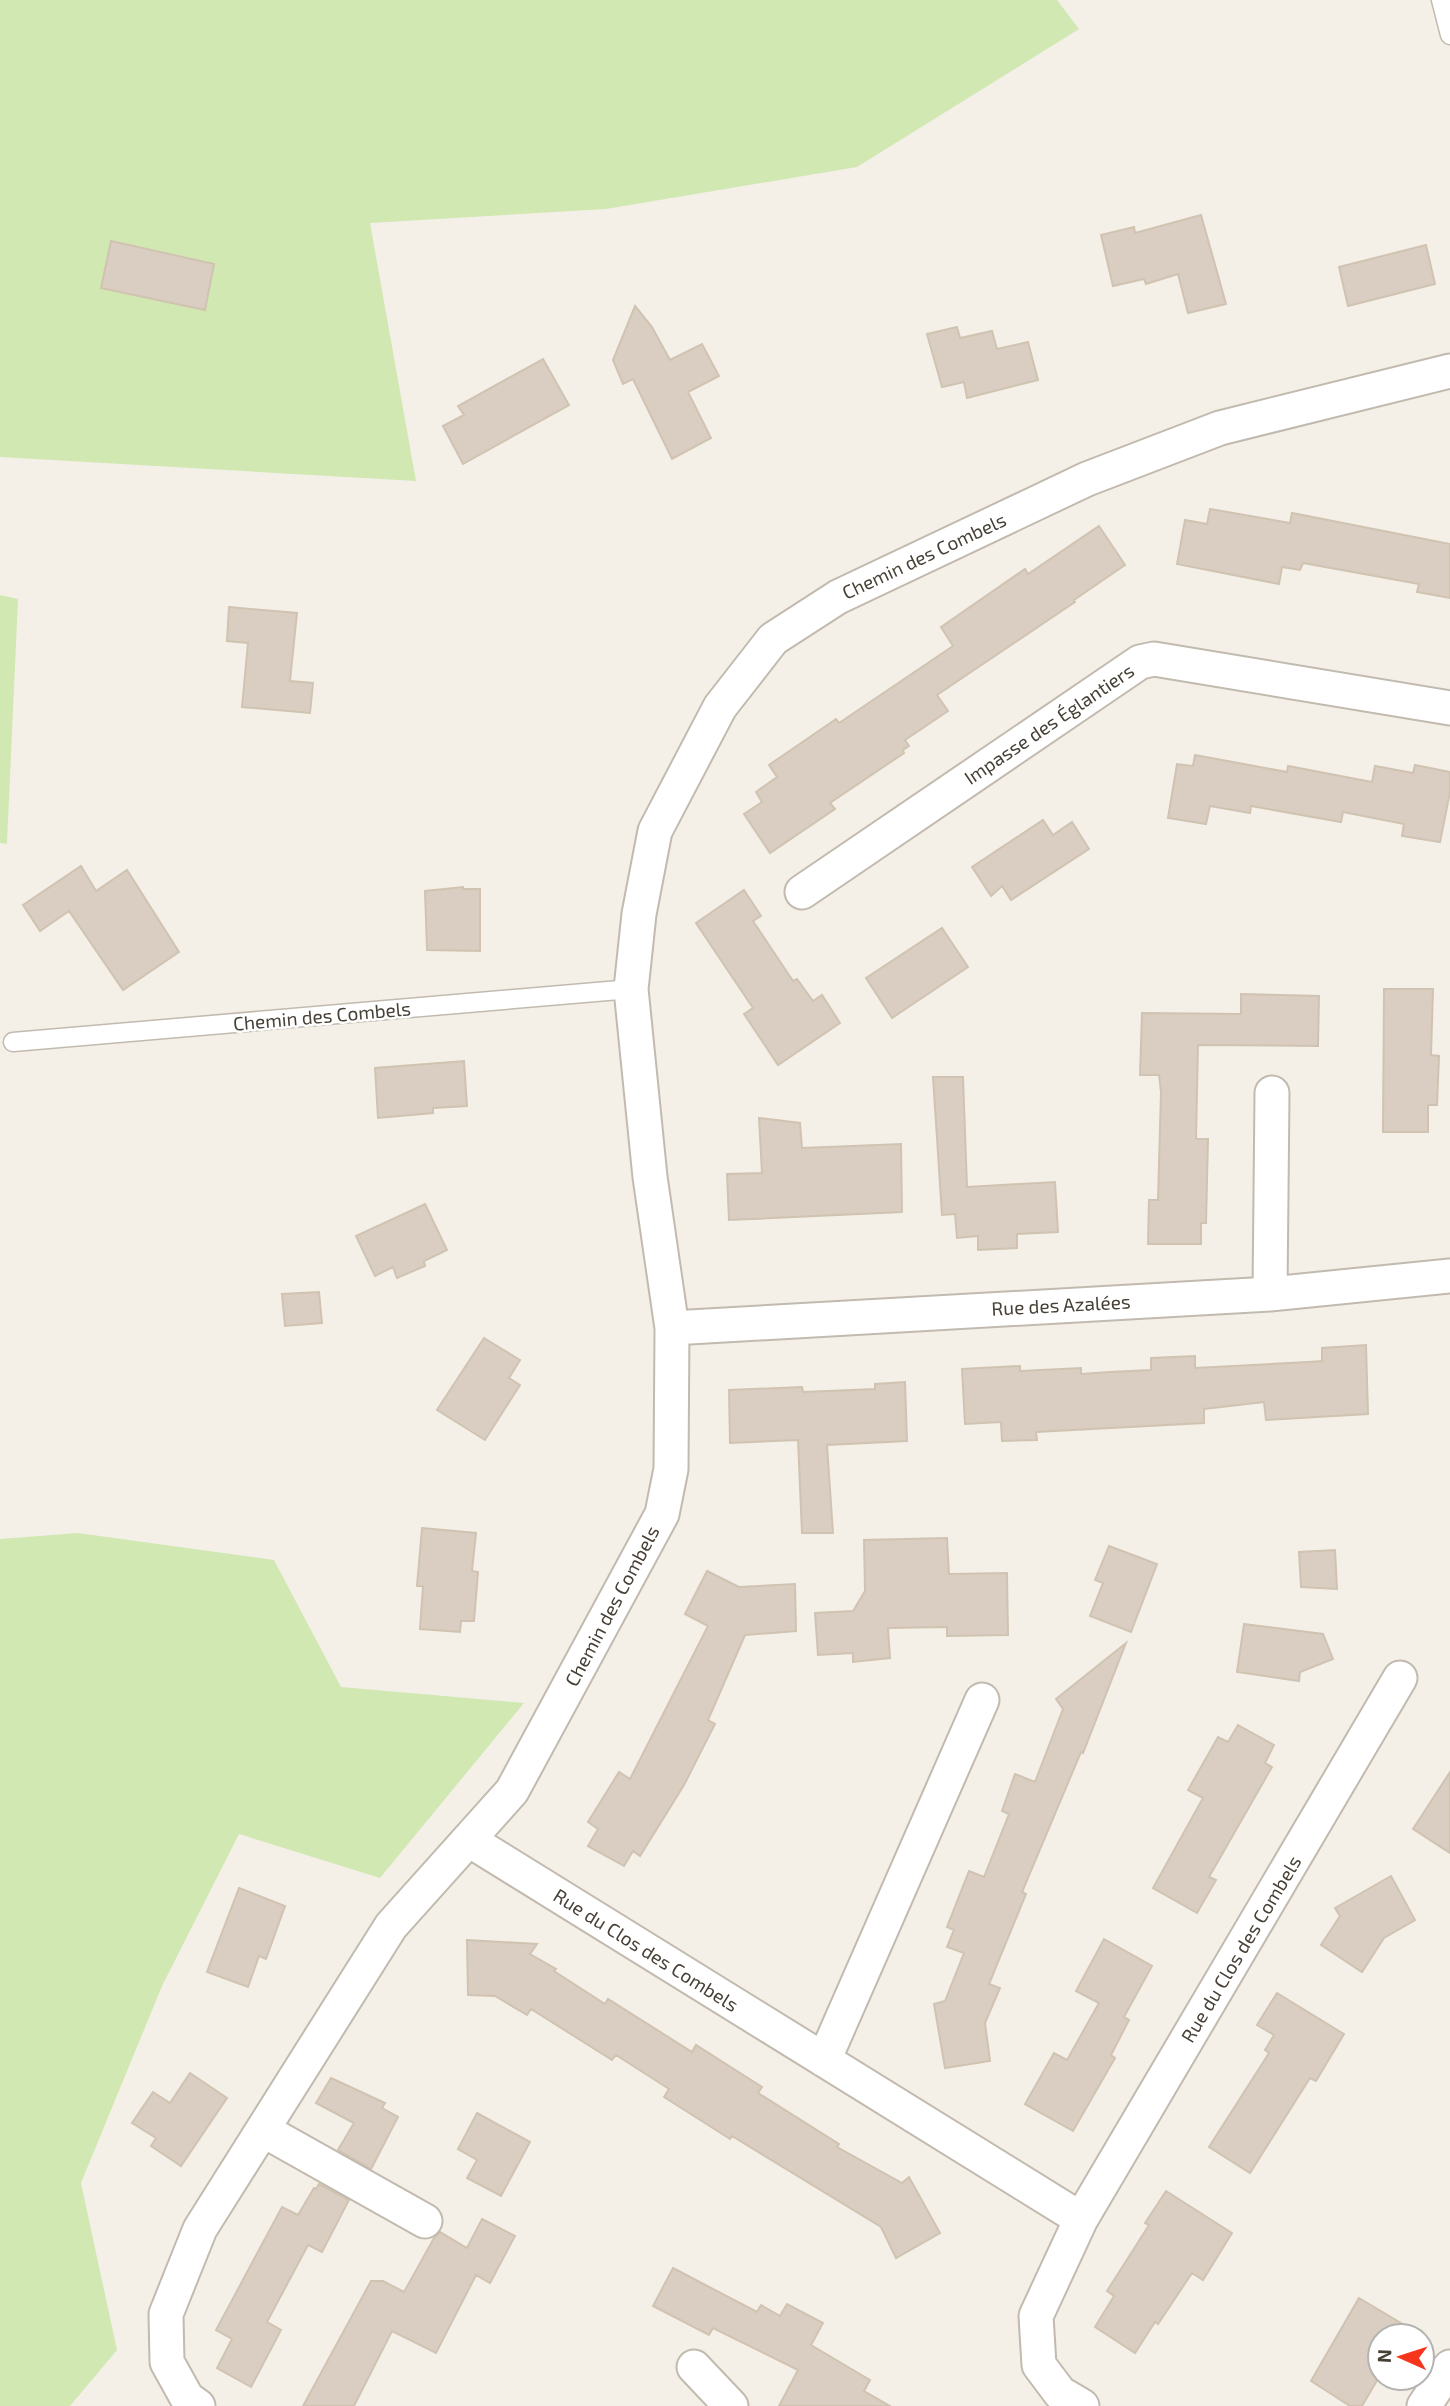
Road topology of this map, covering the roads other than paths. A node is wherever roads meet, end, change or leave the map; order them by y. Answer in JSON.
{"nodes":[{"id":1,"x":1441,"y":0,"type":"edge"},
{"id":2,"x":1450,"y":35,"type":"edge"},
{"id":3,"x":1450,"y":371,"type":"edge"},
{"id":4,"x":1450,"y":708,"type":"edge"},
{"id":5,"x":802,"y":892,"type":"dead end"},
{"id":6,"x":631,"y":989,"type":"junction"},
{"id":7,"x":13,"y":1042,"type":"dead end"},
{"id":8,"x":1272,"y":1093,"type":"dead end"},
{"id":9,"x":1450,"y":1276,"type":"edge"},
{"id":10,"x":1270,"y":1294,"type":"junction"},
{"id":11,"x":672,"y":1328,"type":"junction"},
{"id":12,"x":1400,"y":1678,"type":"dead end"},
{"id":13,"x":982,"y":1700,"type":"dead end"},
{"id":14,"x":469,"y":1840,"type":"junction"},
{"id":15,"x":824,"y":2060,"type":"junction"},
{"id":16,"x":263,"y":2130,"type":"junction"},
{"id":17,"x":1081,"y":2219,"type":"junction"},
{"id":18,"x":425,"y":2221,"type":"dead end"},
{"id":19,"x":694,"y":2367,"type":"dead end"},
{"id":20,"x":1450,"y":2367,"type":"edge"},
{"id":21,"x":198,"y":2406,"type":"edge"},
{"id":22,"x":731,"y":2406,"type":"edge"},
{"id":23,"x":1082,"y":2406,"type":"edge"},
{"id":24,"x":1424,"y":2406,"type":"edge"}],
"edges":[{"from":1,"to":2,"type":"lane"},
{"from":3,"to":6,"type":"street","name":"Chemin des Combels"},
{"from":4,"to":5,"type":"street","name":"Impasse des Églantiers"},
{"from":6,"to":7,"type":"lane","name":"Chemin des Combels"},
{"from":6,"to":11,"type":"street","name":"Chemin des Combels"},
{"from":8,"to":10,"type":"street"},
{"from":9,"to":10,"type":"street","name":"Rue des Azalées"},
{"from":10,"to":11,"type":"street","name":"Rue des Azalées"},
{"from":11,"to":14,"type":"street","name":"Chemin des Combels"},
{"from":12,"to":17,"type":"street","name":"Rue du Clos des Combels"},
{"from":13,"to":15,"type":"street"},
{"from":14,"to":15,"type":"street","name":"Rue du Clos des Combels"},
{"from":14,"to":16,"type":"street","name":"Chemin des Combels"},
{"from":15,"to":17,"type":"street","name":"Rue du Clos des Combels"},
{"from":16,"to":18,"type":"street"},
{"from":16,"to":21,"type":"street","name":"Chemin des Combels"},
{"from":17,"to":23,"type":"street","name":"Rue du Clos des Combels"},
{"from":19,"to":22,"type":"street"},
{"from":20,"to":24,"type":"street"}]}
